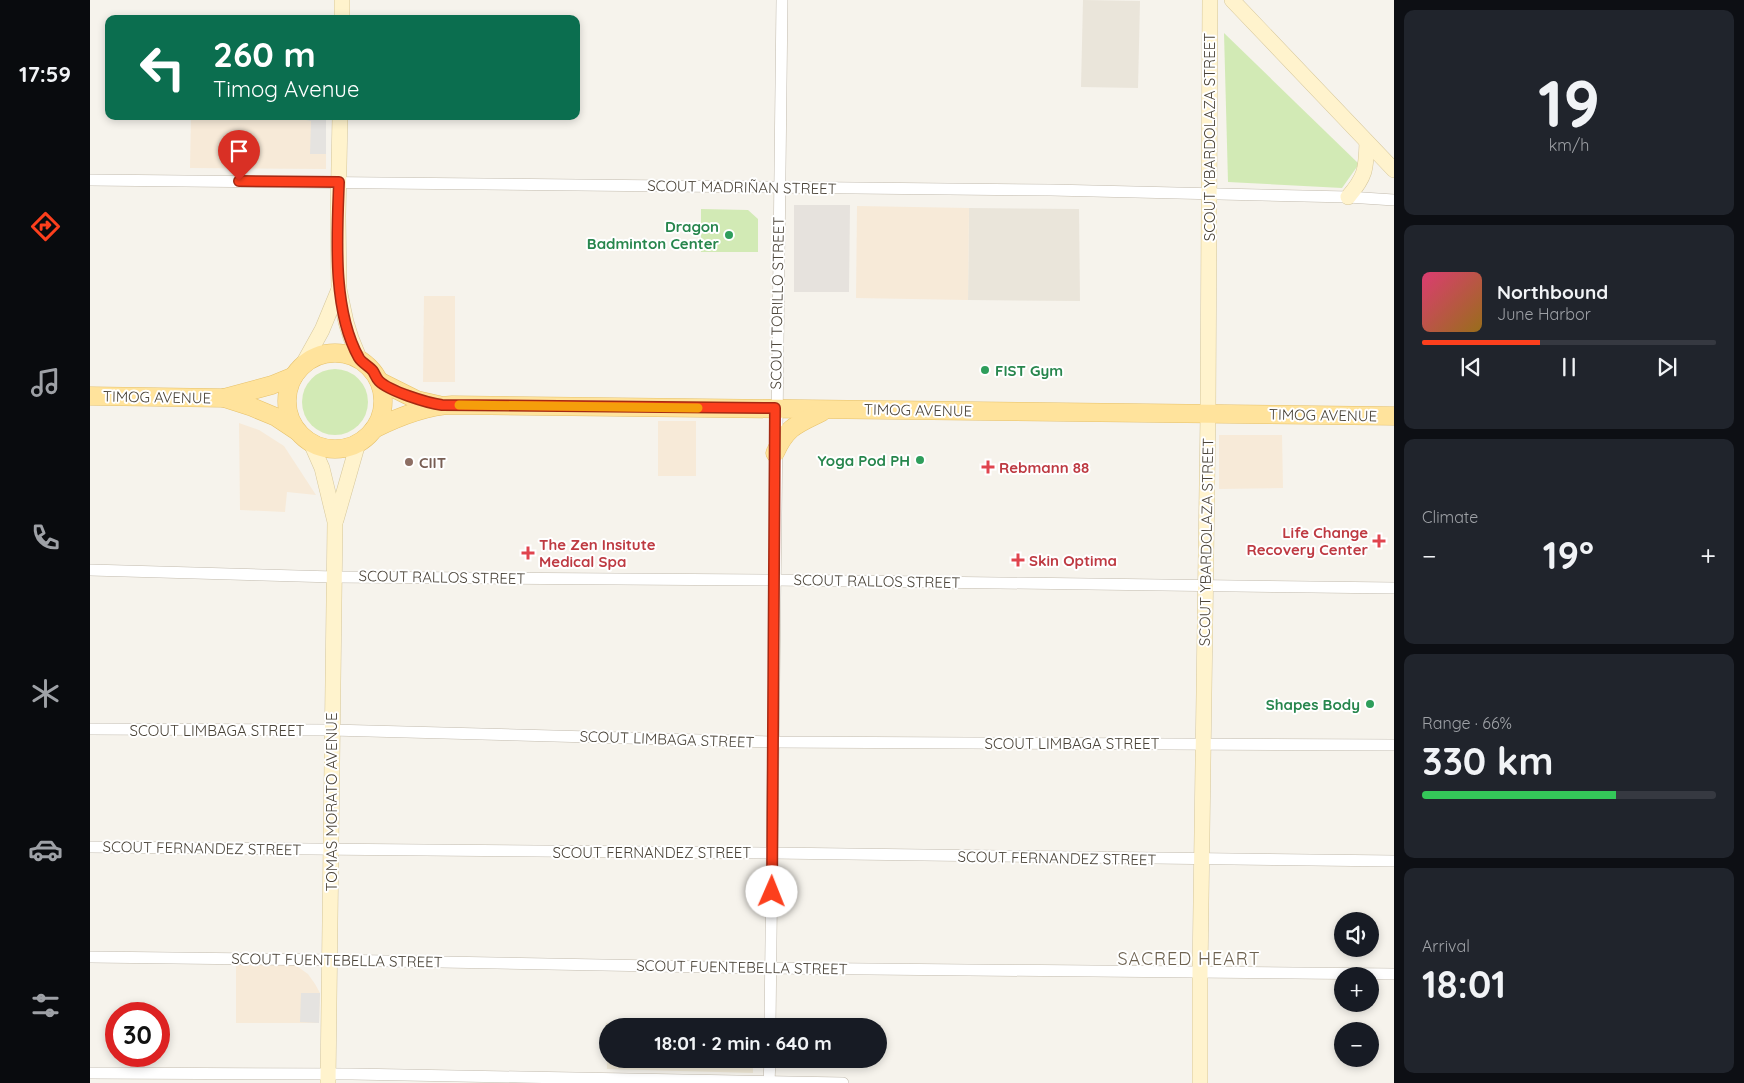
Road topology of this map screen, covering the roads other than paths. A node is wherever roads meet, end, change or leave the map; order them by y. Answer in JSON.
{"nodes":[{"id":1,"x":342,"y":0,"type":"edge"},
{"id":2,"x":782,"y":0,"type":"edge"},
{"id":3,"x":1210,"y":0,"type":"edge"},
{"id":4,"x":1232,"y":0,"type":"edge"},
{"id":5,"x":342,"y":15,"type":"edge"},
{"id":6,"x":340,"y":120,"type":"edge"},
{"id":7,"x":1367,"y":142,"type":"junction"},
{"id":8,"x":1394,"y":170,"type":"edge"},
{"id":9,"x":90,"y":180,"type":"edge"},
{"id":10,"x":339,"y":182,"type":"junction"},
{"id":11,"x":779,"y":187,"type":"junction"},
{"id":12,"x":1209,"y":195,"type":"junction"},
{"id":13,"x":1348,"y":197,"type":"junction"},
{"id":14,"x":1394,"y":200,"type":"edge"},
{"id":15,"x":339,"y":289,"type":"junction"},
{"id":16,"x":360,"y":360,"type":"junction"},
{"id":17,"x":298,"y":371,"type":"junction"},
{"id":18,"x":379,"y":381,"type":"junction"},
{"id":19,"x":90,"y":396,"type":"edge"},
{"id":20,"x":224,"y":398,"type":"junction"},
{"id":21,"x":442,"y":405,"type":"junction"},
{"id":22,"x":775,"y":408,"type":"junction"},
{"id":23,"x":830,"y":408,"type":"junction"},
{"id":24,"x":1208,"y":414,"type":"junction"},
{"id":25,"x":1394,"y":416,"type":"edge"},
{"id":26,"x":374,"y":429,"type":"junction"},
{"id":27,"x":304,"y":437,"type":"junction"},
{"id":28,"x":358,"y":443,"type":"junction"},
{"id":29,"x":774,"y":453,"type":"junction"},
{"id":30,"x":335,"y":522,"type":"junction"},
{"id":31,"x":90,"y":570,"type":"edge"},
{"id":32,"x":334,"y":577,"type":"junction"},
{"id":33,"x":775,"y":580,"type":"junction"},
{"id":34,"x":1205,"y":586,"type":"junction"},
{"id":35,"x":1394,"y":588,"type":"edge"},
{"id":36,"x":90,"y":730,"type":"edge"},
{"id":37,"x":331,"y":730,"type":"junction"},
{"id":38,"x":772,"y":742,"type":"junction"},
{"id":39,"x":1204,"y":744,"type":"junction"},
{"id":40,"x":1394,"y":745,"type":"edge"},
{"id":41,"x":90,"y":847,"type":"edge"},
{"id":42,"x":331,"y":849,"type":"junction"},
{"id":43,"x":773,"y":853,"type":"junction"},
{"id":44,"x":1203,"y":860,"type":"junction"},
{"id":45,"x":1394,"y":861,"type":"edge"},
{"id":46,"x":90,"y":957,"type":"edge"},
{"id":47,"x":330,"y":960,"type":"junction"},
{"id":48,"x":770,"y":968,"type":"junction"},
{"id":49,"x":1200,"y":973,"type":"junction"},
{"id":50,"x":1394,"y":974,"type":"edge"},
{"id":51,"x":770,"y":1018,"type":"edge"},
{"id":52,"x":770,"y":1068,"type":"edge"},
{"id":53,"x":90,"y":1073,"type":"edge"},
{"id":54,"x":328,"y":1078,"type":"edge"},
{"id":55,"x":770,"y":1083,"type":"edge"},
{"id":56,"x":843,"y":1083,"type":"edge"},
{"id":57,"x":1200,"y":1083,"type":"edge"}],
"edges":[{"from":1,"to":5,"type":"street"},
{"from":2,"to":11,"type":"street","name":"SCOUT TORILLO STREET"},
{"from":3,"to":12,"type":"street","name":"SCOUT YBARDOLAZA STREET"},
{"from":4,"to":7,"type":"street"},
{"from":6,"to":10,"type":"street"},
{"from":7,"to":8,"type":"street"},
{"from":7,"to":13,"type":"street"},
{"from":9,"to":10,"type":"street","name":"SCOUT MADRIÑAN STREET"},
{"from":10,"to":11,"type":"street","name":"SCOUT MADRIÑAN STREET"},
{"from":10,"to":15,"type":"street"},
{"from":11,"to":12,"type":"street","name":"SCOUT MADRIÑAN STREET"},
{"from":11,"to":22,"type":"street","name":"SCOUT TORILLO STREET"},
{"from":12,"to":13,"type":"street","name":"SCOUT MADRIÑAN STREET"},
{"from":12,"to":24,"type":"street","name":"SCOUT YBARDOLAZA STREET"},
{"from":13,"to":14,"type":"street","name":"SCOUT MADRIÑAN STREET"},
{"from":15,"to":16,"type":"street"},
{"from":15,"to":17,"type":"street"},
{"from":16,"to":17,"type":"main road"},
{"from":16,"to":18,"type":"main road"},
{"from":17,"to":20,"type":"main road","name":"TIMOG AVENUE"},
{"from":17,"to":27,"type":"main road"},
{"from":18,"to":21,"type":"main road","name":"TIMOG AVENUE"},
{"from":18,"to":26,"type":"main road"},
{"from":19,"to":20,"type":"main road","name":"TIMOG AVENUE"},
{"from":20,"to":27,"type":"main road","name":"TIMOG AVENUE"},
{"from":21,"to":22,"type":"main road","name":"TIMOG AVENUE"},
{"from":21,"to":26,"type":"main road","name":"TIMOG AVENUE"},
{"from":22,"to":23,"type":"main road","name":"TIMOG AVENUE"},
{"from":22,"to":29,"type":"street","name":"SCOUT TORILLO STREET"},
{"from":23,"to":24,"type":"main road","name":"TIMOG AVENUE"},
{"from":23,"to":29,"type":"main road"},
{"from":24,"to":25,"type":"main road","name":"TIMOG AVENUE"},
{"from":24,"to":34,"type":"street","name":"SCOUT YBARDOLAZA STREET"},
{"from":26,"to":28,"type":"main road"},
{"from":27,"to":28,"type":"main road"},
{"from":27,"to":30,"type":"street","name":"TOMAS MORATO AVENUE"},
{"from":28,"to":30,"type":"street","name":"TOMAS MORATO AVENUE"},
{"from":29,"to":33,"type":"street","name":"SCOUT TORILLO STREET"},
{"from":30,"to":32,"type":"street","name":"TOMAS MORATO AVENUE"},
{"from":31,"to":32,"type":"street","name":"SCOUT RALLOS STREET"},
{"from":32,"to":33,"type":"street","name":"SCOUT RALLOS STREET"},
{"from":32,"to":37,"type":"street","name":"TOMAS MORATO AVENUE"},
{"from":33,"to":34,"type":"street","name":"SCOUT RALLOS STREET"},
{"from":33,"to":38,"type":"street","name":"SCOUT TORILLO STREET"},
{"from":34,"to":35,"type":"street","name":"SCOUT RALLOS STREET"},
{"from":34,"to":39,"type":"street","name":"SCOUT YBARDOLAZA STREET"},
{"from":36,"to":37,"type":"street","name":"SCOUT LIMBAGA STREET"},
{"from":37,"to":38,"type":"street","name":"SCOUT LIMBAGA STREET"},
{"from":37,"to":42,"type":"street","name":"TOMAS MORATO AVENUE"},
{"from":38,"to":39,"type":"street","name":"SCOUT LIMBAGA STREET"},
{"from":38,"to":43,"type":"street","name":"SCOUT TORILLO STREET"},
{"from":39,"to":40,"type":"street","name":"SCOUT LIMBAGA STREET"},
{"from":39,"to":44,"type":"street","name":"SCOUT YBARDOLAZA STREET"},
{"from":41,"to":42,"type":"street","name":"SCOUT FERNANDEZ STREET"},
{"from":42,"to":43,"type":"street","name":"SCOUT FERNANDEZ STREET"},
{"from":42,"to":47,"type":"street","name":"TOMAS MORATO AVENUE"},
{"from":43,"to":44,"type":"street","name":"SCOUT FERNANDEZ STREET"},
{"from":43,"to":48,"type":"street","name":"SCOUT TORILLO STREET"},
{"from":44,"to":45,"type":"street","name":"SCOUT FERNANDEZ STREET"},
{"from":44,"to":49,"type":"street","name":"SCOUT YBARDOLAZA STREET"},
{"from":46,"to":47,"type":"street","name":"SCOUT FUENTEBELLA STREET"},
{"from":47,"to":48,"type":"street","name":"SCOUT FUENTEBELLA STREET"},
{"from":47,"to":54,"type":"street","name":"TOMAS MORATO AVENUE"},
{"from":48,"to":49,"type":"street","name":"SCOUT FUENTEBELLA STREET"},
{"from":48,"to":51,"type":"street","name":"SCOUT TORILLO STREET"},
{"from":49,"to":50,"type":"street","name":"SCOUT FUENTEBELLA STREET"},
{"from":49,"to":57,"type":"street","name":"SCOUT YBARDOLAZA STREET"},
{"from":52,"to":55,"type":"street"},
{"from":53,"to":54,"type":"street"},
{"from":54,"to":55,"type":"street"},
{"from":55,"to":56,"type":"street"}]}
